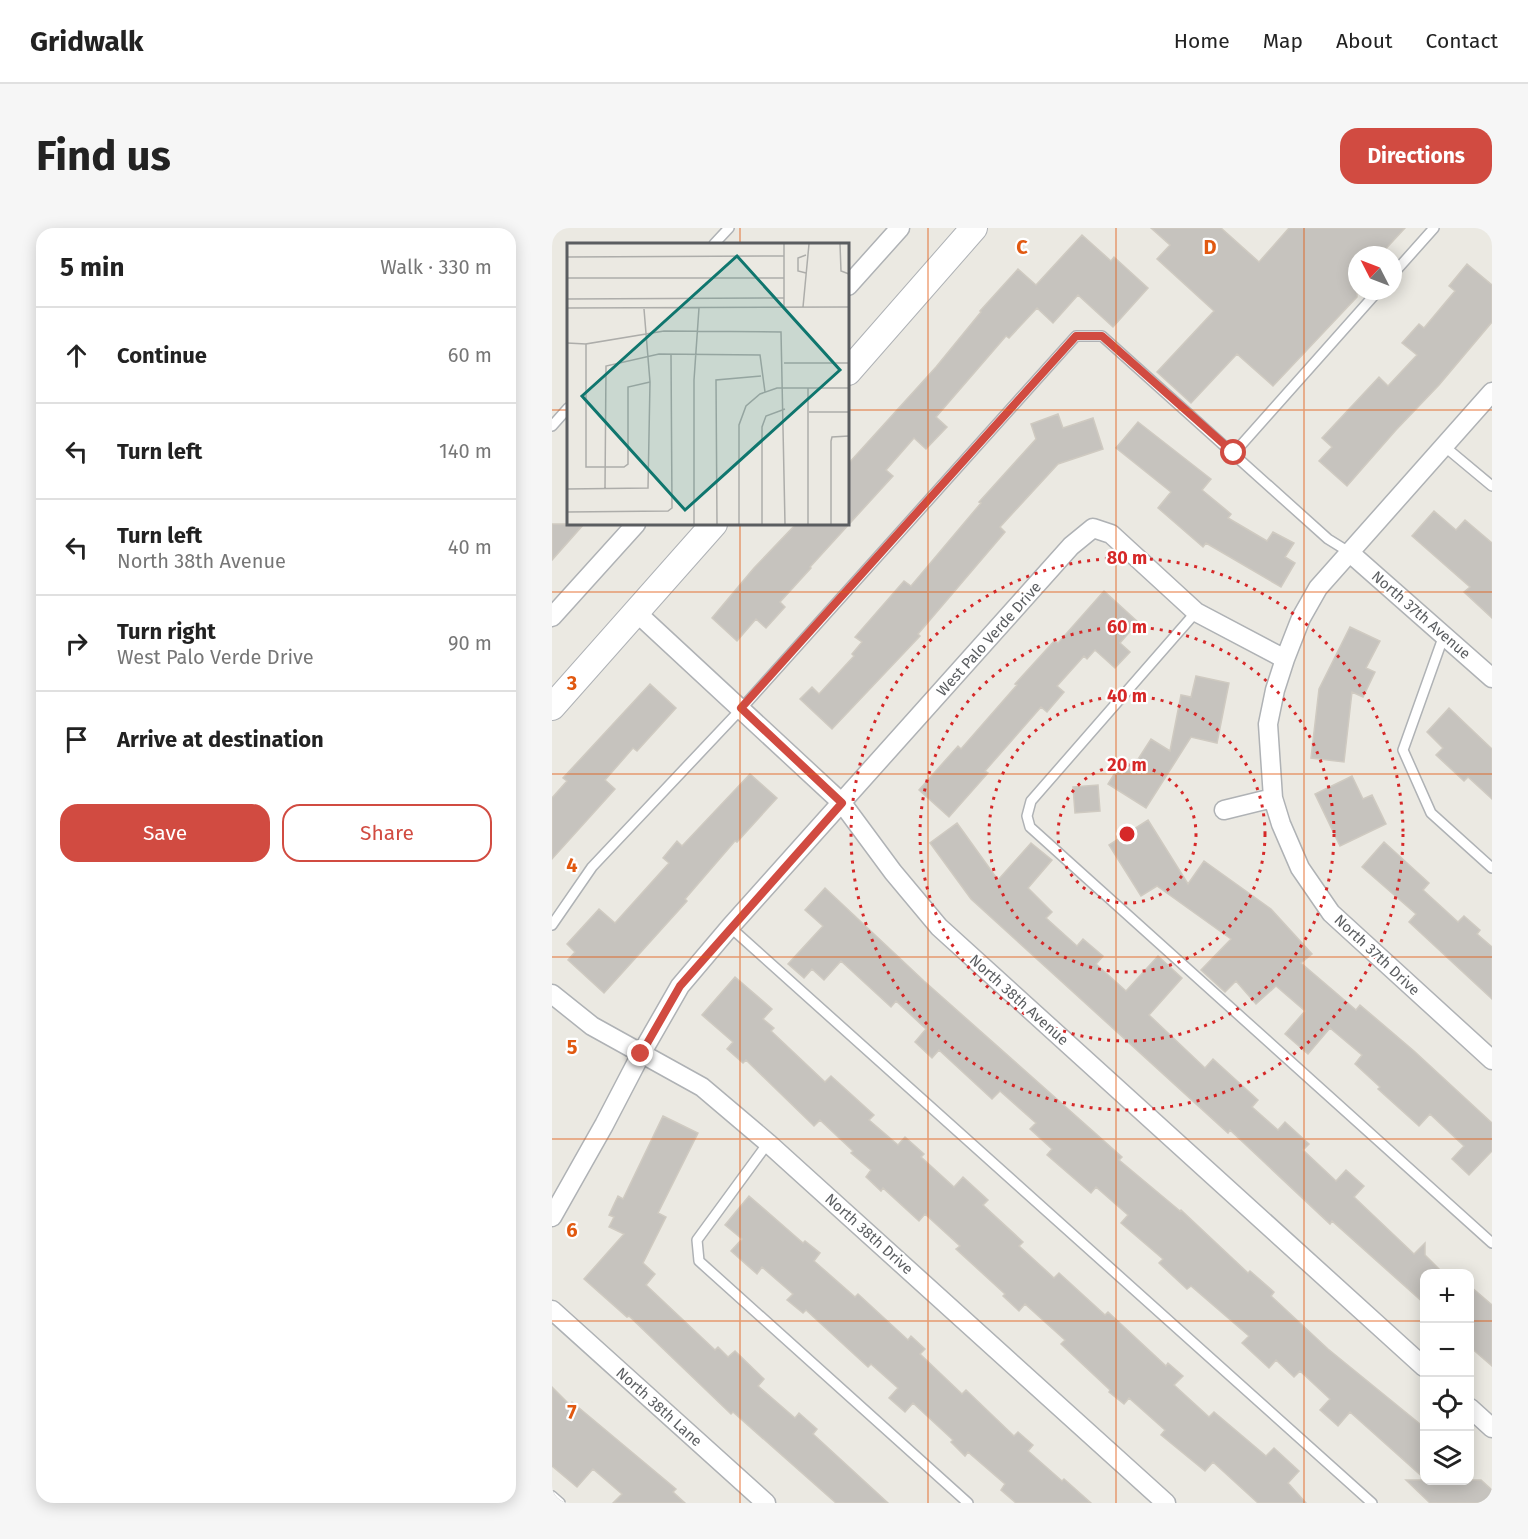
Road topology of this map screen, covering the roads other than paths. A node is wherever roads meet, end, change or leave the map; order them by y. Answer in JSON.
{"nodes":[{"id":1,"x":729,"y":228,"type":"edge"},
{"id":2,"x":900,"y":228,"type":"edge"},
{"id":3,"x":974,"y":228,"type":"edge"},
{"id":4,"x":1434,"y":228,"type":"edge"},
{"id":5,"x":715,"y":243,"type":"edge"},
{"id":6,"x":1402,"y":264,"type":"edge"},
{"id":7,"x":849,"y":285,"type":"edge"},
{"id":8,"x":1370,"y":300,"type":"edge"},
{"id":9,"x":849,"y":371,"type":"edge"},
{"id":10,"x":1492,"y":392,"type":"edge"},
{"id":11,"x":567,"y":409,"type":"edge"},
{"id":12,"x":552,"y":426,"type":"edge"},
{"id":13,"x":1444,"y":446,"type":"junction"},
{"id":14,"x":1234,"y":453,"type":"junction"},
{"id":15,"x":1492,"y":486,"type":"edge"},
{"id":16,"x":635,"y":525,"type":"edge"},
{"id":17,"x":713,"y":525,"type":"edge"},
{"id":18,"x":1349,"y":552,"type":"junction"},
{"id":19,"x":636,"y":612,"type":"junction"},
{"id":20,"x":1196,"y":612,"type":"junction"},
{"id":21,"x":552,"y":617,"type":"edge"},
{"id":22,"x":1444,"y":635,"type":"junction"},
{"id":23,"x":1285,"y":659,"type":"junction"},
{"id":24,"x":1492,"y":678,"type":"edge"},
{"id":25,"x":552,"y":707,"type":"edge"},
{"id":26,"x":741,"y":708,"type":"junction"},
{"id":27,"x":1273,"y":798,"type":"junction"},
{"id":28,"x":842,"y":803,"type":"junction"},
{"id":29,"x":1224,"y":810,"type":"dead end"},
{"id":30,"x":1492,"y":868,"type":"edge"},
{"id":31,"x":552,"y":925,"type":"edge"},
{"id":32,"x":730,"y":927,"type":"junction"},
{"id":33,"x":552,"y":994,"type":"edge"},
{"id":34,"x":641,"y":1054,"type":"junction"},
{"id":35,"x":1492,"y":1060,"type":"edge"},
{"id":36,"x":768,"y":1143,"type":"junction"},
{"id":37,"x":552,"y":1217,"type":"edge"},
{"id":38,"x":1492,"y":1242,"type":"edge"},
{"id":39,"x":552,"y":1310,"type":"edge"},
{"id":40,"x":1420,"y":1362,"type":"edge"},
{"id":41,"x":1474,"y":1412,"type":"edge"},
{"id":42,"x":1492,"y":1428,"type":"edge"},
{"id":43,"x":552,"y":1496,"type":"edge"},
{"id":44,"x":560,"y":1503,"type":"edge"},
{"id":45,"x":766,"y":1503,"type":"edge"},
{"id":46,"x":968,"y":1503,"type":"edge"},
{"id":47,"x":1166,"y":1503,"type":"edge"},
{"id":48,"x":1372,"y":1503,"type":"edge"}],
"edges":[{"from":1,"to":5,"type":"lane"},
{"from":2,"to":7,"type":"street"},
{"from":3,"to":9,"type":"main road"},
{"from":4,"to":6,"type":"lane"},
{"from":8,"to":14,"type":"lane"},
{"from":10,"to":13,"type":"street"},
{"from":11,"to":12,"type":"lane"},
{"from":13,"to":15,"type":"lane"},
{"from":13,"to":18,"type":"street"},
{"from":14,"to":18,"type":"lane"},
{"from":14,"to":26,"type":"lane"},
{"from":16,"to":21,"type":"street"},
{"from":17,"to":19,"type":"main road"},
{"from":18,"to":22,"type":"street","name":"North 37th Avenue"},
{"from":18,"to":23,"type":"street"},
{"from":19,"to":25,"type":"main road"},
{"from":19,"to":26,"type":"street","name":"North 38th Avenue"},
{"from":20,"to":23,"type":"street","name":"West Palo Verde Drive"},
{"from":20,"to":28,"type":"street","name":"West Palo Verde Drive"},
{"from":20,"to":38,"type":"lane"},
{"from":22,"to":24,"type":"street","name":"North 37th Avenue"},
{"from":22,"to":30,"type":"lane"},
{"from":23,"to":27,"type":"street","name":"North 37th Drive"},
{"from":26,"to":28,"type":"street","name":"North 38th Avenue"},
{"from":26,"to":31,"type":"lane"},
{"from":27,"to":29,"type":"street"},
{"from":27,"to":35,"type":"street","name":"North 37th Drive"},
{"from":28,"to":32,"type":"street","name":"West Palo Verde Drive"},
{"from":28,"to":40,"type":"street","name":"North 38th Avenue"},
{"from":32,"to":34,"type":"street","name":"West Palo Verde Drive"},
{"from":32,"to":48,"type":"lane"},
{"from":33,"to":34,"type":"street","name":"North 38th Drive"},
{"from":34,"to":36,"type":"street","name":"North 38th Drive"},
{"from":34,"to":37,"type":"street","name":"West Palo Verde Drive"},
{"from":36,"to":46,"type":"lane"},
{"from":36,"to":47,"type":"street","name":"North 38th Drive"},
{"from":39,"to":45,"type":"street","name":"North 38th Lane"},
{"from":41,"to":42,"type":"street"},
{"from":43,"to":44,"type":"lane"}]}
